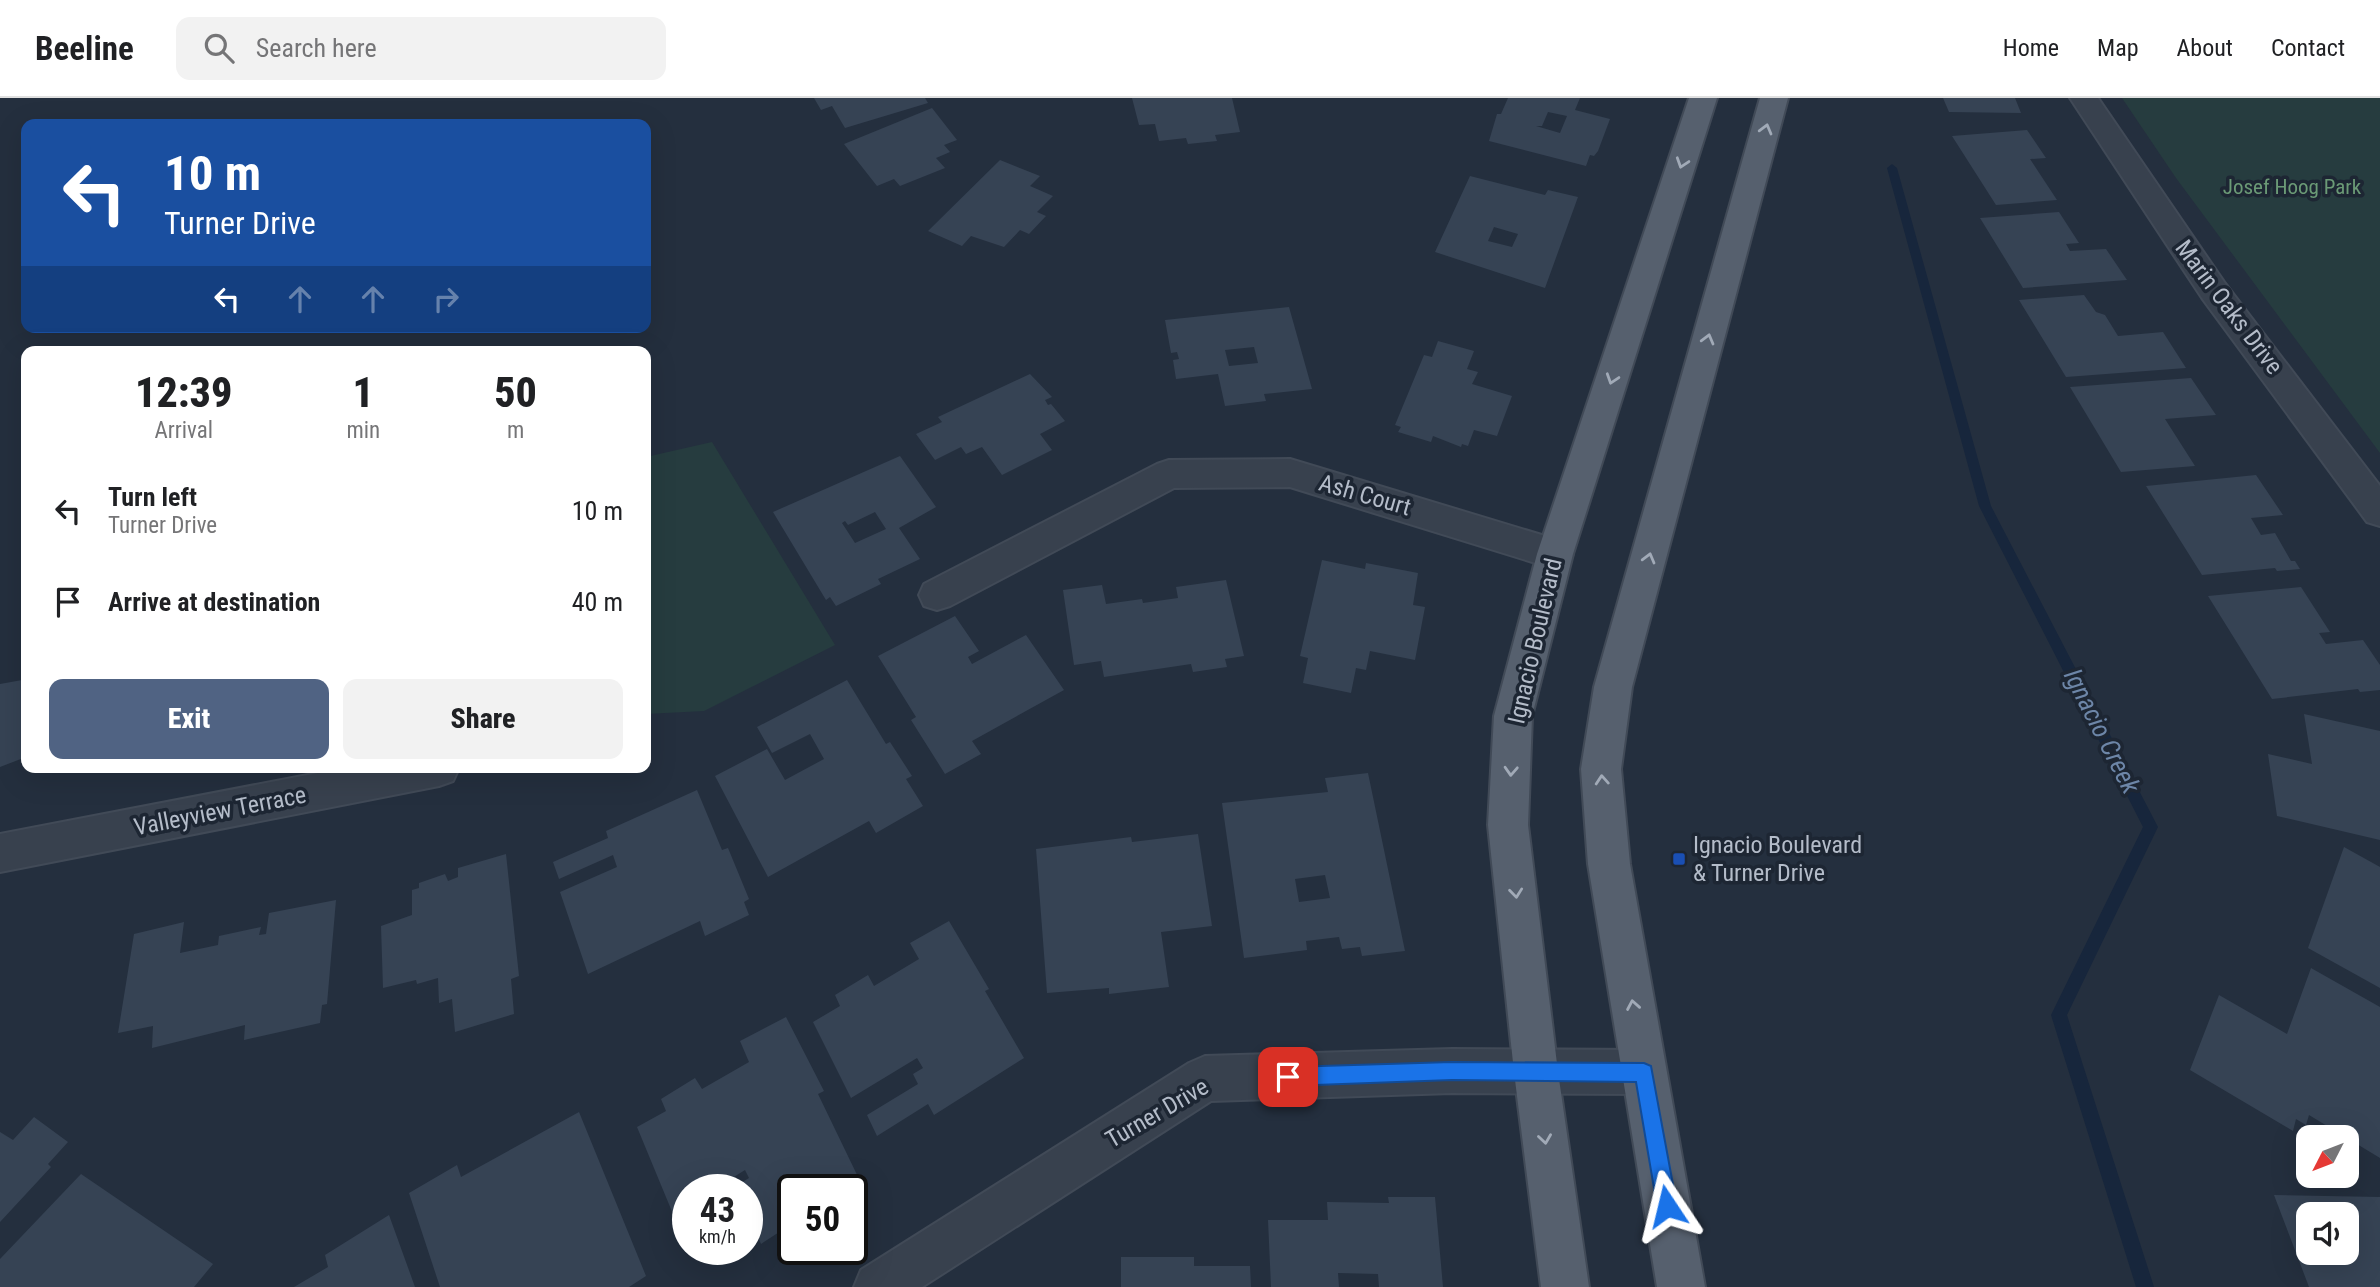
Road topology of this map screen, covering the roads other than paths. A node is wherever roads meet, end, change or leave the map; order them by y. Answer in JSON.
{"nodes":[{"id":1,"x":1703,"y":98,"type":"edge"},
{"id":2,"x":1774,"y":98,"type":"edge"},
{"id":3,"x":2084,"y":98,"type":"edge"},
{"id":4,"x":2380,"y":512,"type":"edge"},
{"id":5,"x":1555,"y":554,"type":"junction"},
{"id":6,"x":937,"y":595,"type":"dead end"},
{"id":7,"x":413,"y":773,"type":"edge"},
{"id":8,"x":0,"y":853,"type":"edge"},
{"id":9,"x":1536,"y":1072,"type":"junction"},
{"id":10,"x":1644,"y":1072,"type":"junction"},
{"id":11,"x":892,"y":1283,"type":"edge"},
{"id":12,"x":1565,"y":1287,"type":"edge"},
{"id":13,"x":1681,"y":1287,"type":"edge"}],
"edges":[{"from":1,"to":5,"type":"main road","name":"Ignacio Boulevard","one_way":true},
{"from":10,"to":2,"type":"main road","one_way":true},
{"from":3,"to":4,"type":"street","name":"Marin Oaks Drive"},
{"from":5,"to":6,"type":"street","name":"Ash Court"},
{"from":5,"to":9,"type":"main road","name":"Ignacio Boulevard","one_way":true},
{"from":7,"to":8,"type":"street","name":"Valleyview Terrace"},
{"from":9,"to":10,"type":"street","name":"Turner Drive"},
{"from":9,"to":11,"type":"street","name":"Turner Drive"},
{"from":9,"to":12,"type":"main road","name":"Ignacio Boulevard","one_way":true},
{"from":10,"to":13,"type":"main road"}]}
